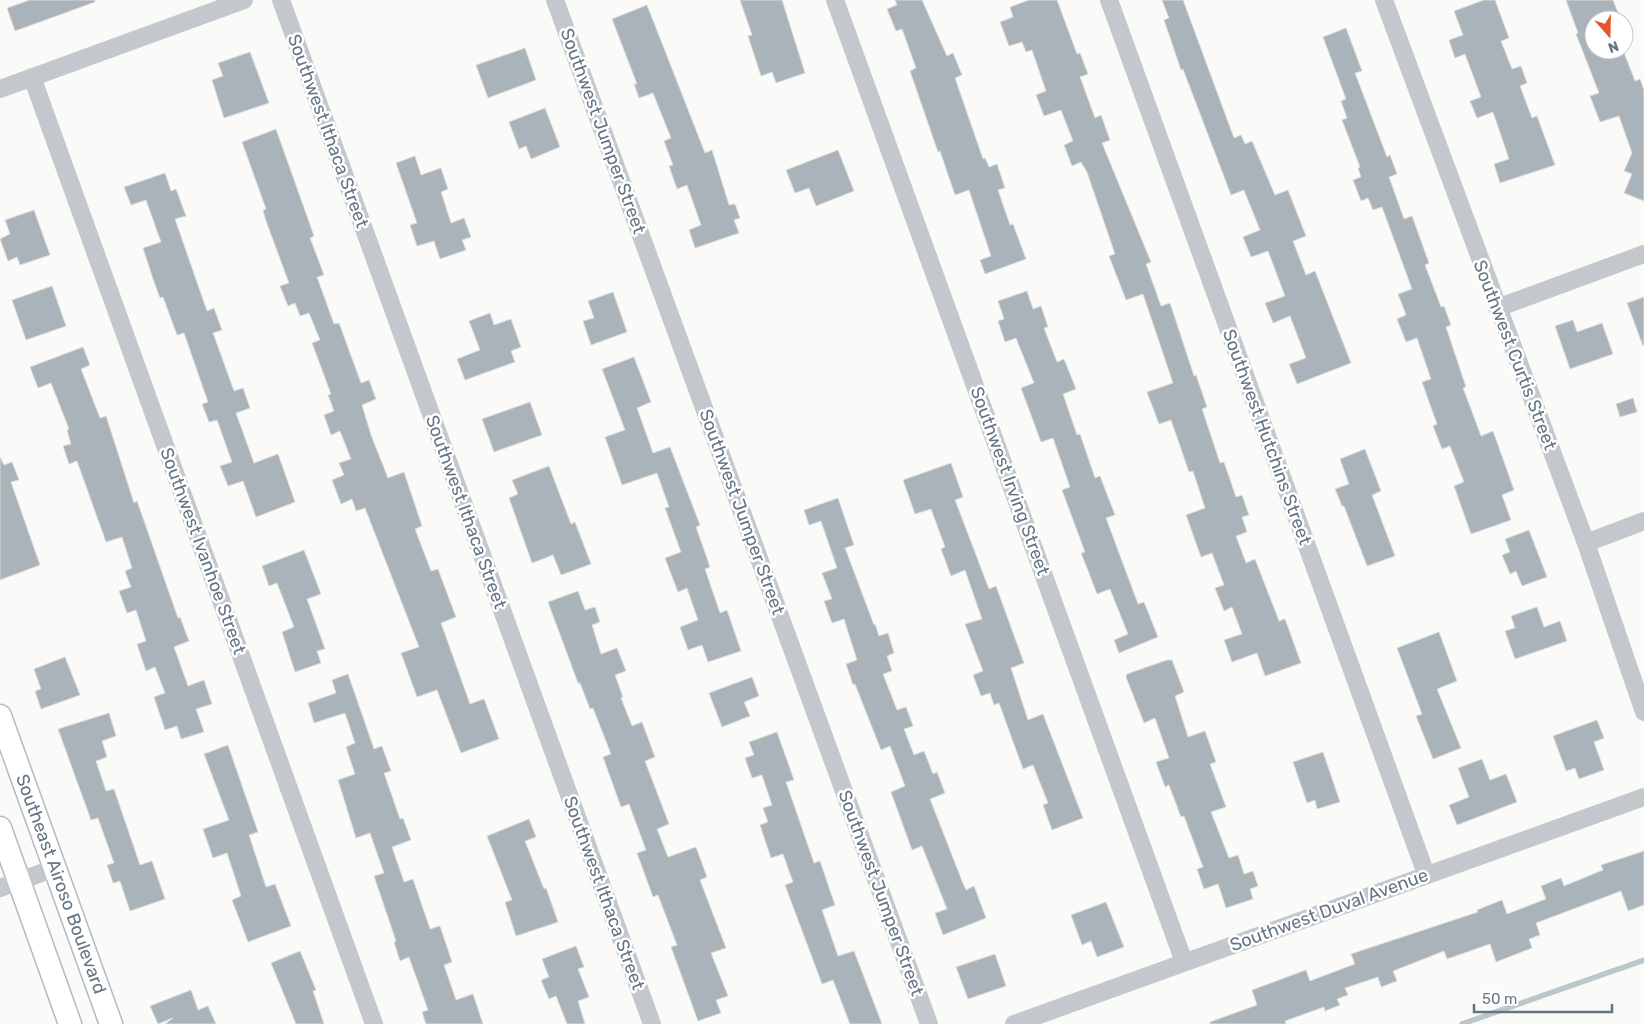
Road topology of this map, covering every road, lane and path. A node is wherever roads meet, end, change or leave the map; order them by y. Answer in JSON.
{"nodes":[{"id":1,"x":244,"y":0,"type":"edge"},
{"id":2,"x":281,"y":0,"type":"edge"},
{"id":3,"x":555,"y":0,"type":"edge"},
{"id":4,"x":835,"y":0,"type":"edge"},
{"id":5,"x":1109,"y":0,"type":"edge"},
{"id":6,"x":1384,"y":0,"type":"edge"},
{"id":7,"x":32,"y":77,"type":"junction"},
{"id":8,"x":0,"y":89,"type":"edge"},
{"id":9,"x":1644,"y":254,"type":"edge"},
{"id":10,"x":1497,"y":308,"type":"junction"},
{"id":11,"x":1644,"y":521,"type":"edge"},
{"id":12,"x":1586,"y":543,"type":"junction"},
{"id":13,"x":1644,"y":712,"type":"edge"},
{"id":14,"x":0,"y":716,"type":"edge"},
{"id":15,"x":1644,"y":796,"type":"edge"},
{"id":16,"x":0,"y":828,"type":"edge"},
{"id":17,"x":55,"y":868,"type":"junction"},
{"id":18,"x":1426,"y":874,"type":"junction"},
{"id":19,"x":10,"y":884,"type":"edge"},
{"id":20,"x":1184,"y":962,"type":"junction"},
{"id":21,"x":70,"y":1024,"type":"edge"},
{"id":22,"x":111,"y":1024,"type":"edge"},
{"id":23,"x":374,"y":1024,"type":"edge"},
{"id":24,"x":652,"y":1024,"type":"edge"},
{"id":25,"x":928,"y":1024,"type":"edge"},
{"id":26,"x":1014,"y":1024,"type":"edge"}],
"edges":[{"from":1,"to":7,"type":"street"},
{"from":2,"to":24,"type":"street","name":"Southwest Ithaca Street"},
{"from":3,"to":25,"type":"street","name":"Southwest Jumper Street"},
{"from":4,"to":20,"type":"street","name":"Southwest Irving Street"},
{"from":5,"to":18,"type":"street","name":"Southwest Hutchins Street"},
{"from":6,"to":10,"type":"street","name":"Southwest Curtis Street"},
{"from":7,"to":8,"type":"street"},
{"from":7,"to":23,"type":"street","name":"Southwest Ivanhoe Street"},
{"from":9,"to":10,"type":"street"},
{"from":10,"to":12,"type":"street","name":"Southwest Curtis Street"},
{"from":11,"to":12,"type":"street"},
{"from":12,"to":13,"type":"street","name":"Southwest Curtis Street"},
{"from":14,"to":17,"type":"main road","name":"Southeast Airoso Boulevard"},
{"from":15,"to":18,"type":"street","name":"Southwest Duval Avenue"},
{"from":16,"to":19,"type":"main road"},
{"from":17,"to":19,"type":"street"},
{"from":17,"to":22,"type":"main road","name":"Southeast Airoso Boulevard"},
{"from":18,"to":20,"type":"street","name":"Southwest Duval Avenue"},
{"from":19,"to":21,"type":"main road"},
{"from":20,"to":26,"type":"street","name":"Southwest Duval Avenue"}]}
